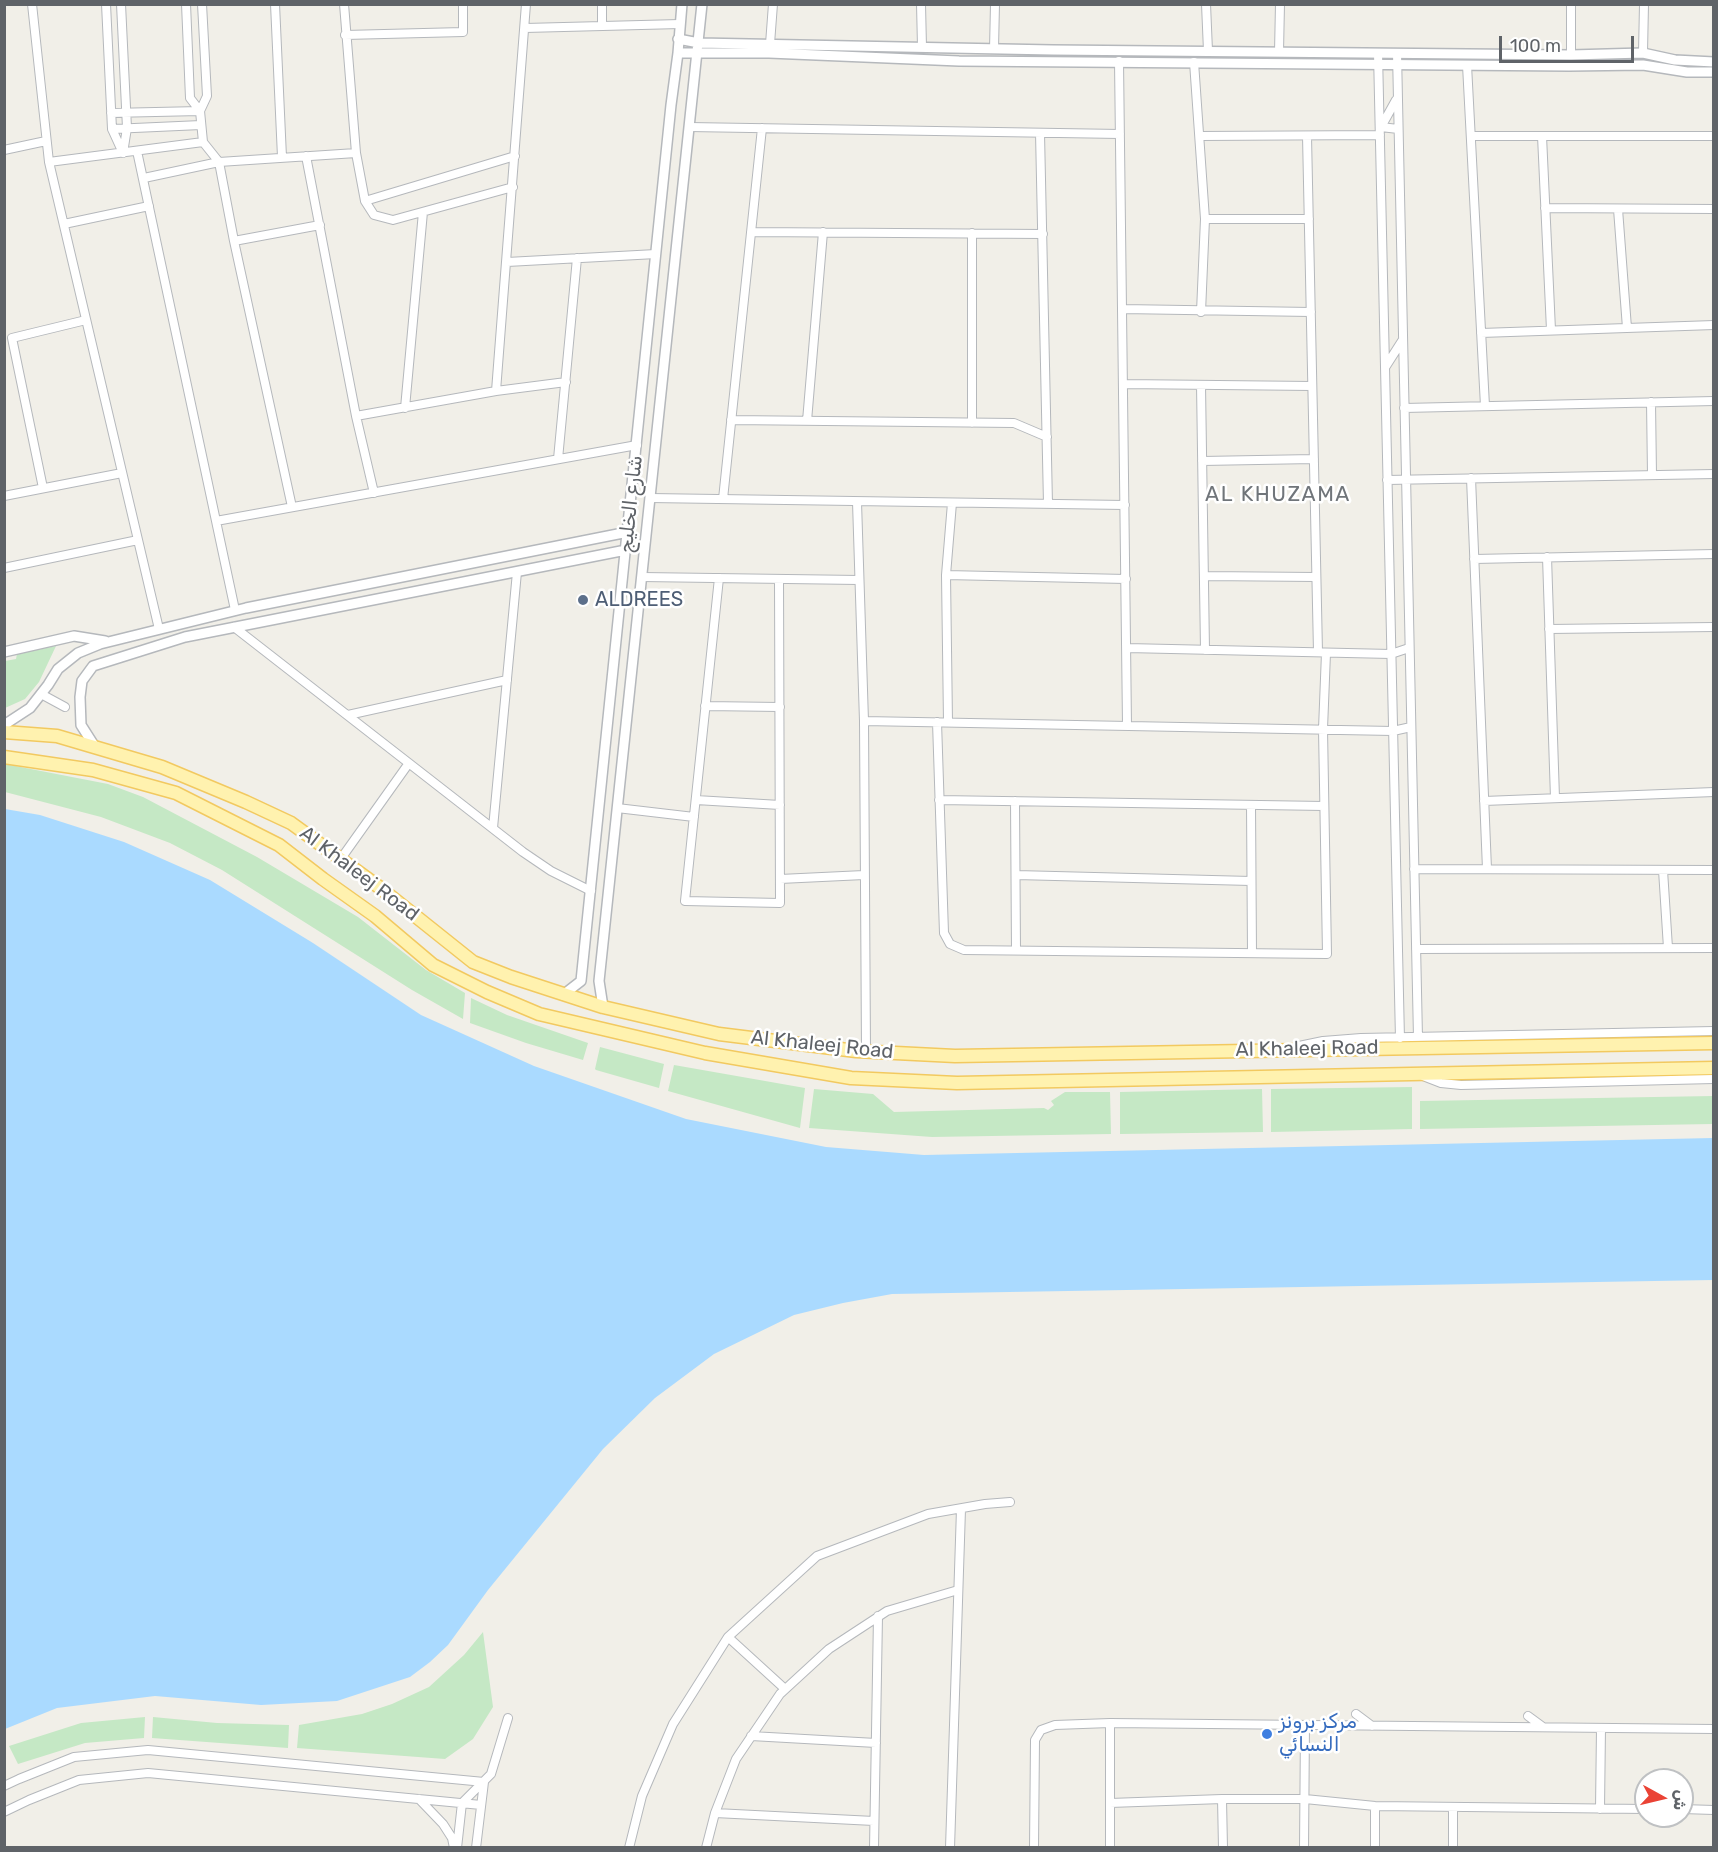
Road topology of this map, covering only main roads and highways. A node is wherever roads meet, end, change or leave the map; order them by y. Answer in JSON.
{"nodes":[{"id":1,"x":4,"y":732,"type":"edge"},
{"id":2,"x":4,"y":757,"type":"edge"},
{"id":3,"x":1713,"y":1043,"type":"edge"},
{"id":4,"x":1713,"y":1068,"type":"edge"}],
"edges":[{"from":1,"to":3,"type":"main road","name":"Al Khaleej Road"},
{"from":2,"to":4,"type":"main road","name":"Al Khaleej Road"}]}
